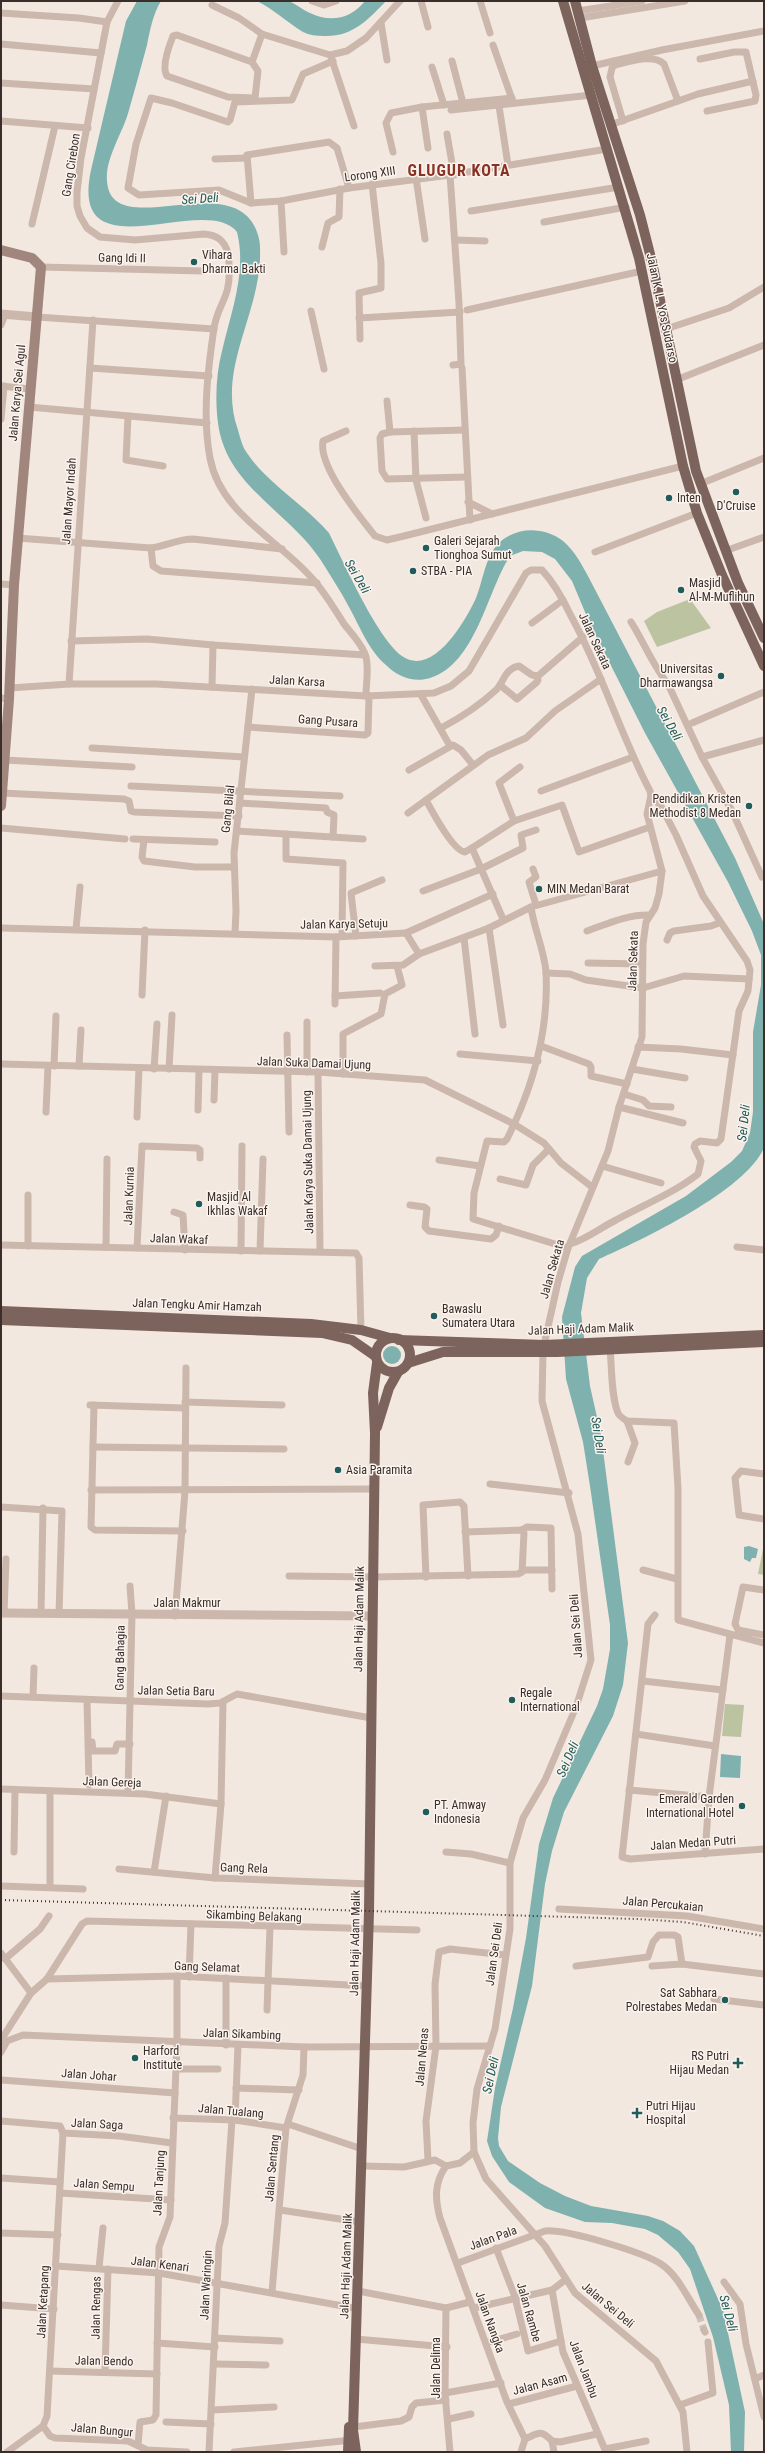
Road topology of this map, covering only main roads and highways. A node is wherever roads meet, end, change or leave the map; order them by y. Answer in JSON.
{"nodes":[{"id":1,"x":563,"y":1,"type":"edge"},
{"id":2,"x":575,"y":1,"type":"edge"},
{"id":3,"x":606,"y":126,"type":"junction"},
{"id":4,"x":612,"y":148,"type":"junction"},
{"id":5,"x":1,"y":250,"type":"edge"},
{"id":6,"x":664,"y":318,"type":"junction"},
{"id":7,"x":652,"y":321,"type":"junction"},
{"id":8,"x":666,"y":330,"type":"junction"},
{"id":9,"x":654,"y":332,"type":"junction"},
{"id":10,"x":764,"y":638,"type":"edge"},
{"id":11,"x":763,"y":661,"type":"edge"},
{"id":12,"x":5,"y":698,"type":"edge"},
{"id":13,"x":2,"y":780,"type":"edge"},
{"id":14,"x":2,"y":793,"type":"edge"},
{"id":15,"x":1,"y":806,"type":"edge"},
{"id":16,"x":1,"y":1311,"type":"edge"},
{"id":17,"x":1,"y":1320,"type":"edge"},
{"id":18,"x":143,"y":1321,"type":"junction"},
{"id":19,"x":764,"y":1335,"type":"edge"},
{"id":20,"x":395,"y":1339,"type":"junction"},
{"id":21,"x":764,"y":1342,"type":"edge"},
{"id":22,"x":593,"y":1346,"type":"junction"},
{"id":23,"x":544,"y":1348,"type":"junction"},
{"id":24,"x":376,"y":1360,"type":"junction"},
{"id":25,"x":408,"y":1364,"type":"junction"},
{"id":26,"x":398,"y":1372,"type":"junction"},
{"id":27,"x":375,"y":1433,"type":"junction"},
{"id":28,"x":358,"y":2286,"type":"junction"},
{"id":29,"x":355,"y":2344,"type":"junction"},
{"id":30,"x":353,"y":2440,"type":"junction"},
{"id":31,"x":348,"y":2452,"type":"edge"},
{"id":32,"x":356,"y":2452,"type":"edge"}],
"edges":[{"from":1,"to":3,"type":"main road","name":"Jalan K. L. Yos Sudarso"},
{"from":2,"to":3,"type":"main road","name":"Jalan K. L. Yos Sudarso"},
{"from":3,"to":4,"type":"main road","name":"Jalan K. L. Yos Sudarso"},
{"from":4,"to":6,"type":"main road","name":"Jalan K. L. Yos Sudarso"},
{"from":4,"to":7,"type":"main road","name":"Jalan K. L. Yos Sudarso"},
{"from":5,"to":12,"type":"main road","name":"Jalan Karya Sei Agul"},
{"from":6,"to":7,"type":"main road"},
{"from":6,"to":8,"type":"main road","name":"Jalan K. L. Yos Sudarso"},
{"from":7,"to":9,"type":"main road","name":"Jalan K. L. Yos Sudarso"},
{"from":8,"to":9,"type":"main road"},
{"from":8,"to":10,"type":"main road","name":"Jalan K. L. Yos Sudarso"},
{"from":9,"to":11,"type":"main road","name":"Jalan K. L. Yos Sudarso"},
{"from":12,"to":13,"type":"main road","name":"Jalan Karya Sei Agul"},
{"from":13,"to":14,"type":"main road","name":"Jalan Karya Sei Agul"},
{"from":14,"to":15,"type":"main road","name":"Jalan Karya Sei Agul"},
{"from":16,"to":18,"type":"main road","name":"Jalan Tengku Amir Hamzah"},
{"from":17,"to":18,"type":"main road","name":"Jalan Tengku Amir Hamzah"},
{"from":18,"to":20,"type":"main road","name":"Jalan Tengku Amir Hamzah"},
{"from":18,"to":24,"type":"main road","name":"Jalan Tengku Amir Hamzah"},
{"from":19,"to":22,"type":"main road","name":"Jalan Haji Adam Malik"},
{"from":20,"to":23,"type":"main road","name":"Jalan Haji Adam Malik"},
{"from":20,"to":24,"type":"main road"},
{"from":20,"to":25,"type":"main road"},
{"from":21,"to":22,"type":"main road","name":"Jalan Haji Adam Malik"},
{"from":22,"to":23,"type":"main road","name":"Jalan Haji Adam Malik"},
{"from":23,"to":25,"type":"main road","name":"Jalan Haji Adam Malik"},
{"from":24,"to":26,"type":"main road"},
{"from":24,"to":27,"type":"main road","name":"Jalan Haji Adam Malik"},
{"from":25,"to":26,"type":"main road"},
{"from":26,"to":27,"type":"main road","name":"Jalan Haji Adam Malik"},
{"from":27,"to":28,"type":"main road","name":"Jalan Haji Adam Malik"},
{"from":28,"to":29,"type":"main road","name":"Jalan Haji Adam Malik"},
{"from":28,"to":29,"type":"main road"},
{"from":29,"to":30,"type":"main road","name":"Jalan Haji Adam Malik"},
{"from":29,"to":30,"type":"main road","name":"Jalan Haji Adam Malik"},
{"from":30,"to":31,"type":"main road","name":"Jalan Haji Adam Malik"},
{"from":30,"to":32,"type":"main road","name":"Jalan Haji Adam Malik"}]}
